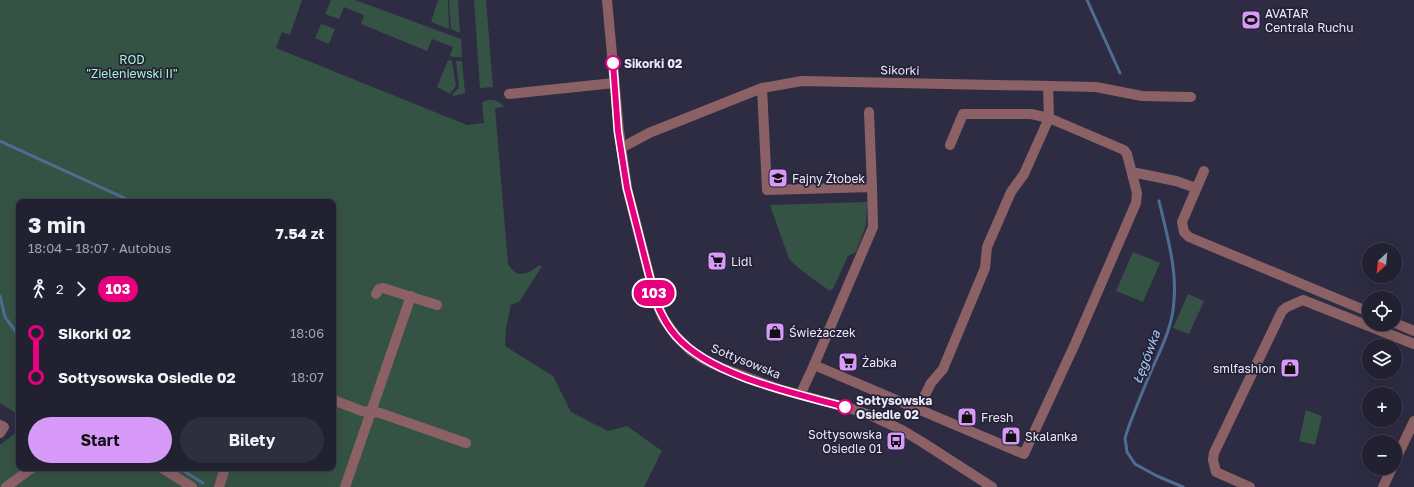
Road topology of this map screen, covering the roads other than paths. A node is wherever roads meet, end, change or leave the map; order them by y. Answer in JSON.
{"nodes":[{"id":1,"x":607,"y":0,"type":"edge"},
{"id":2,"x":614,"y":83,"type":"junction"},
{"id":3,"x":1048,"y":86,"type":"junction"},
{"id":4,"x":762,"y":88,"type":"junction"},
{"id":5,"x":509,"y":94,"type":"dead end"},
{"id":6,"x":1191,"y":97,"type":"dead end"},
{"id":7,"x":869,"y":112,"type":"dead end"},
{"id":8,"x":1049,"y":118,"type":"junction"},
{"id":9,"x":950,"y":145,"type":"dead end"},
{"id":10,"x":621,"y":148,"type":"junction"},
{"id":11,"x":1204,"y":171,"type":"dead end"},
{"id":12,"x":1132,"y":172,"type":"junction"},
{"id":13,"x":872,"y":187,"type":"junction"},
{"id":14,"x":1196,"y":188,"type":"junction"},
{"id":15,"x":376,"y":294,"type":"dead end"},
{"id":16,"x":411,"y":296,"type":"junction"},
{"id":17,"x":437,"y":305,"type":"dead end"},
{"id":18,"x":1362,"y":309,"type":"edge"},
{"id":19,"x":1402,"y":326,"type":"edge"},
{"id":20,"x":1414,"y":331,"type":"edge"},
{"id":21,"x":1414,"y":344,"type":"edge"},
{"id":22,"x":814,"y":365,"type":"junction"},
{"id":23,"x":800,"y":395,"type":"junction"},
{"id":24,"x":336,"y":401,"type":"edge"},
{"id":25,"x":918,"y":409,"type":"junction"},
{"id":26,"x":371,"y":412,"type":"junction"},
{"id":27,"x":1414,"y":421,"type":"edge"},
{"id":28,"x":0,"y":425,"type":"edge"},
{"id":29,"x":0,"y":433,"type":"edge"},
{"id":30,"x":466,"y":443,"type":"dead end"},
{"id":31,"x":1402,"y":446,"type":"edge"},
{"id":32,"x":28,"y":471,"type":"edge"},
{"id":33,"x":167,"y":471,"type":"edge"},
{"id":34,"x":224,"y":471,"type":"edge"},
{"id":35,"x":1388,"y":475,"type":"edge"},
{"id":36,"x":6,"y":487,"type":"edge"},
{"id":37,"x":192,"y":487,"type":"edge"},
{"id":38,"x":219,"y":487,"type":"edge"},
{"id":39,"x":345,"y":487,"type":"edge"},
{"id":40,"x":992,"y":487,"type":"edge"},
{"id":41,"x":1250,"y":487,"type":"edge"},
{"id":42,"x":1382,"y":487,"type":"edge"}],
"edges":[{"from":1,"to":2,"type":"street","name":"Sołtysowska"},
{"from":2,"to":5,"type":"street"},
{"from":2,"to":10,"type":"street","name":"Sołtysowska"},
{"from":3,"to":4,"type":"street","name":"Sikorki"},
{"from":3,"to":6,"type":"street","name":"Sikorki"},
{"from":3,"to":8,"type":"street"},
{"from":4,"to":10,"type":"street","name":"Sikorki"},
{"from":4,"to":13,"type":"street"},
{"from":7,"to":13,"type":"street"},
{"from":8,"to":9,"type":"street"},
{"from":8,"to":12,"type":"street"},
{"from":8,"to":25,"type":"street"},
{"from":10,"to":23,"type":"street","name":"Sołtysowska"},
{"from":11,"to":14,"type":"street"},
{"from":12,"to":14,"type":"street"},
{"from":12,"to":25,"type":"street"},
{"from":13,"to":22,"type":"street"},
{"from":14,"to":18,"type":"street"},
{"from":15,"to":16,"type":"street"},
{"from":16,"to":17,"type":"street"},
{"from":16,"to":26,"type":"street"},
{"from":19,"to":20,"type":"street"},
{"from":21,"to":41,"type":"street"},
{"from":22,"to":23,"type":"street"},
{"from":22,"to":25,"type":"street"},
{"from":23,"to":40,"type":"street","name":"Sołtysowska"},
{"from":24,"to":26,"type":"street"},
{"from":26,"to":30,"type":"street"},
{"from":26,"to":39,"type":"street"},
{"from":27,"to":31,"type":"street"},
{"from":28,"to":29,"type":"street"},
{"from":32,"to":36,"type":"street"},
{"from":33,"to":37,"type":"street"},
{"from":34,"to":38,"type":"street"},
{"from":35,"to":42,"type":"street"}]}
